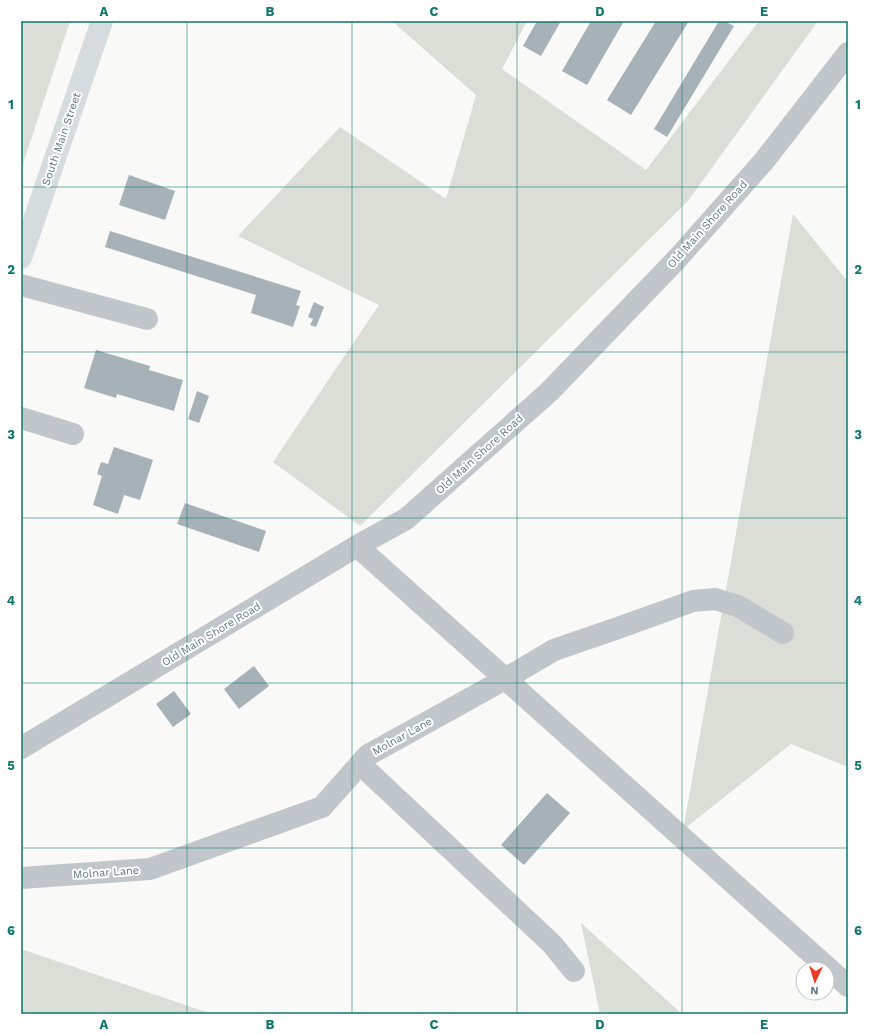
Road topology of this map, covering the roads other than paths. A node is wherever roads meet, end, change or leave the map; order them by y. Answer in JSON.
{"nodes":[{"id":1,"x":102,"y":21,"type":"edge"},
{"id":2,"x":848,"y":53,"type":"edge"},
{"id":3,"x":21,"y":258,"type":"edge"},
{"id":4,"x":21,"y":285,"type":"edge"},
{"id":5,"x":147,"y":319,"type":"dead end"},
{"id":6,"x":21,"y":418,"type":"edge"},
{"id":7,"x":73,"y":434,"type":"dead end"},
{"id":8,"x":357,"y":546,"type":"junction"},
{"id":9,"x":783,"y":633,"type":"dead end"},
{"id":10,"x":505,"y":679,"type":"junction"},
{"id":11,"x":21,"y":748,"type":"edge"},
{"id":12,"x":360,"y":764,"type":"junction"},
{"id":13,"x":21,"y":878,"type":"edge"},
{"id":14,"x":574,"y":971,"type":"dead end"},
{"id":15,"x":848,"y":986,"type":"edge"}],
"edges":[{"from":1,"to":3,"type":"highway","name":"South Main Street"},
{"from":2,"to":8,"type":"street","name":"Old Main Shore Road"},
{"from":4,"to":5,"type":"street"},
{"from":6,"to":7,"type":"street"},
{"from":8,"to":10,"type":"street"},
{"from":8,"to":11,"type":"street","name":"Old Main Shore Road"},
{"from":9,"to":10,"type":"street","name":"Molnar Lane"},
{"from":10,"to":12,"type":"street","name":"Molnar Lane"},
{"from":10,"to":15,"type":"street"},
{"from":12,"to":13,"type":"street","name":"Molnar Lane"},
{"from":12,"to":14,"type":"street"}]}
